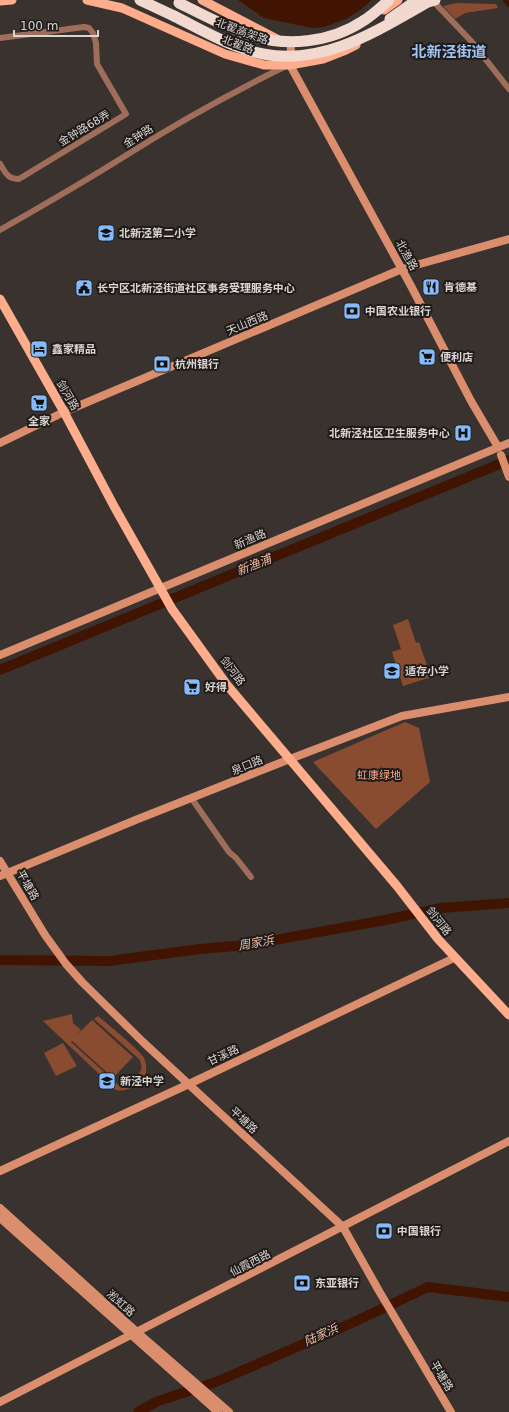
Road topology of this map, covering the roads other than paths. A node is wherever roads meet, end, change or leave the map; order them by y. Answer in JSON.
{"nodes":[{"id":1,"x":12,"y":0,"type":"edge"},
{"id":2,"x":87,"y":0,"type":"edge"},
{"id":3,"x":140,"y":0,"type":"edge"},
{"id":4,"x":202,"y":0,"type":"edge"},
{"id":5,"x":389,"y":0,"type":"edge"},
{"id":6,"x":398,"y":0,"type":"edge"},
{"id":7,"x":418,"y":0,"type":"edge"},
{"id":8,"x":422,"y":0,"type":"edge"},
{"id":9,"x":432,"y":0,"type":"edge"},
{"id":10,"x":435,"y":0,"type":"edge"},
{"id":11,"x":0,"y":1,"type":"edge"},
{"id":12,"x":176,"y":2,"type":"edge"},
{"id":13,"x":365,"y":36,"type":"junction"},
{"id":14,"x":0,"y":38,"type":"edge"},
{"id":15,"x":291,"y":45,"type":"junction"},
{"id":16,"x":290,"y":65,"type":"junction"},
{"id":17,"x":509,"y":89,"type":"edge"},
{"id":18,"x":0,"y":164,"type":"edge"},
{"id":19,"x":0,"y":230,"type":"edge"},
{"id":20,"x":509,"y":239,"type":"edge"},
{"id":21,"x":402,"y":269,"type":"junction"},
{"id":22,"x":0,"y":299,"type":"edge"},
{"id":23,"x":64,"y":412,"type":"junction"},
{"id":24,"x":0,"y":443,"type":"edge"},
{"id":25,"x":509,"y":443,"type":"edge"},
{"id":26,"x":499,"y":451,"type":"junction"},
{"id":27,"x":509,"y":477,"type":"edge"},
{"id":28,"x":160,"y":589,"type":"junction"},
{"id":29,"x":0,"y":655,"type":"edge"},
{"id":30,"x":509,"y":697,"type":"edge"},
{"id":31,"x":290,"y":759,"type":"junction"},
{"id":32,"x":192,"y":799,"type":"junction"},
{"id":33,"x":0,"y":860,"type":"edge"},
{"id":34,"x":8,"y":873,"type":"junction"},
{"id":35,"x":0,"y":876,"type":"edge"},
{"id":36,"x":250,"y":877,"type":"dead end"},
{"id":37,"x":454,"y":958,"type":"junction"},
{"id":38,"x":509,"y":1015,"type":"edge"},
{"id":39,"x":189,"y":1084,"type":"junction"},
{"id":40,"x":509,"y":1141,"type":"edge"},
{"id":41,"x":0,"y":1171,"type":"edge"},
{"id":42,"x":0,"y":1208,"type":"edge"},
{"id":43,"x":0,"y":1218,"type":"edge"},
{"id":44,"x":343,"y":1227,"type":"junction"},
{"id":45,"x":134,"y":1334,"type":"junction"},
{"id":46,"x":0,"y":1402,"type":"edge"},
{"id":47,"x":224,"y":1411,"type":"edge"},
{"id":48,"x":451,"y":1412,"type":"edge"}],
"edges":[{"from":1,"to":11,"type":"main road"},
{"from":2,"to":16,"type":"main road","name":"北翟路"},
{"from":3,"to":13,"type":"highway","name":"北翟高架路","bridge":true},
{"from":4,"to":15,"type":"main road","name":"北翟路"},
{"from":5,"to":12,"type":"highway","name":"北翟高架路","bridge":true},
{"from":6,"to":15,"type":"main road","name":"北翟路"},
{"from":7,"to":13,"type":"highway","bridge":true},
{"from":8,"to":13,"type":"highway","bridge":true},
{"from":8,"to":16,"type":"main road","name":"北翟路"},
{"from":9,"to":17,"type":"street"},
{"from":10,"to":13,"type":"highway","bridge":true},
{"from":14,"to":18,"type":"street","name":"金钟路68弄"},
{"from":15,"to":16,"type":"street"},
{"from":16,"to":19,"type":"street","name":"金钟路"},
{"from":16,"to":21,"type":"street","name":"北渔路"},
{"from":20,"to":21,"type":"street","name":"天山西路"},
{"from":21,"to":23,"type":"street","name":"天山西路"},
{"from":21,"to":26,"type":"street","name":"北渔路"},
{"from":22,"to":23,"type":"main road","name":"剑河路"},
{"from":23,"to":24,"type":"street","name":"天山西路"},
{"from":23,"to":28,"type":"main road","name":"剑河路"},
{"from":25,"to":26,"type":"street","name":"新渔路"},
{"from":26,"to":27,"type":"street","name":"北渔路"},
{"from":26,"to":28,"type":"street","name":"新渔路"},
{"from":28,"to":29,"type":"street","name":"新渔路"},
{"from":28,"to":31,"type":"main road","name":"剑河路"},
{"from":30,"to":31,"type":"street","name":"泉口路"},
{"from":31,"to":32,"type":"street","name":"泉口路"},
{"from":31,"to":37,"type":"main road","name":"剑河路"},
{"from":32,"to":34,"type":"street","name":"泉口路"},
{"from":32,"to":36,"type":"street"},
{"from":33,"to":34,"type":"street","name":"平塘路"},
{"from":34,"to":35,"type":"street","name":"泉口路"},
{"from":34,"to":39,"type":"street","name":"平塘路"},
{"from":37,"to":38,"type":"main road","name":"剑河路"},
{"from":37,"to":39,"type":"street","name":"甘溪路"},
{"from":39,"to":41,"type":"street","name":"甘溪路"},
{"from":39,"to":44,"type":"street","name":"平塘路"},
{"from":40,"to":44,"type":"street","name":"仙霞西路"},
{"from":42,"to":45,"type":"street","name":"淞虹路"},
{"from":43,"to":45,"type":"street","name":"淞虹路"},
{"from":44,"to":45,"type":"street","name":"仙霞西路"},
{"from":44,"to":48,"type":"street","name":"平塘路"},
{"from":45,"to":46,"type":"street","name":"仙霞西路"},
{"from":45,"to":47,"type":"street","name":"淞虹路"}]}
